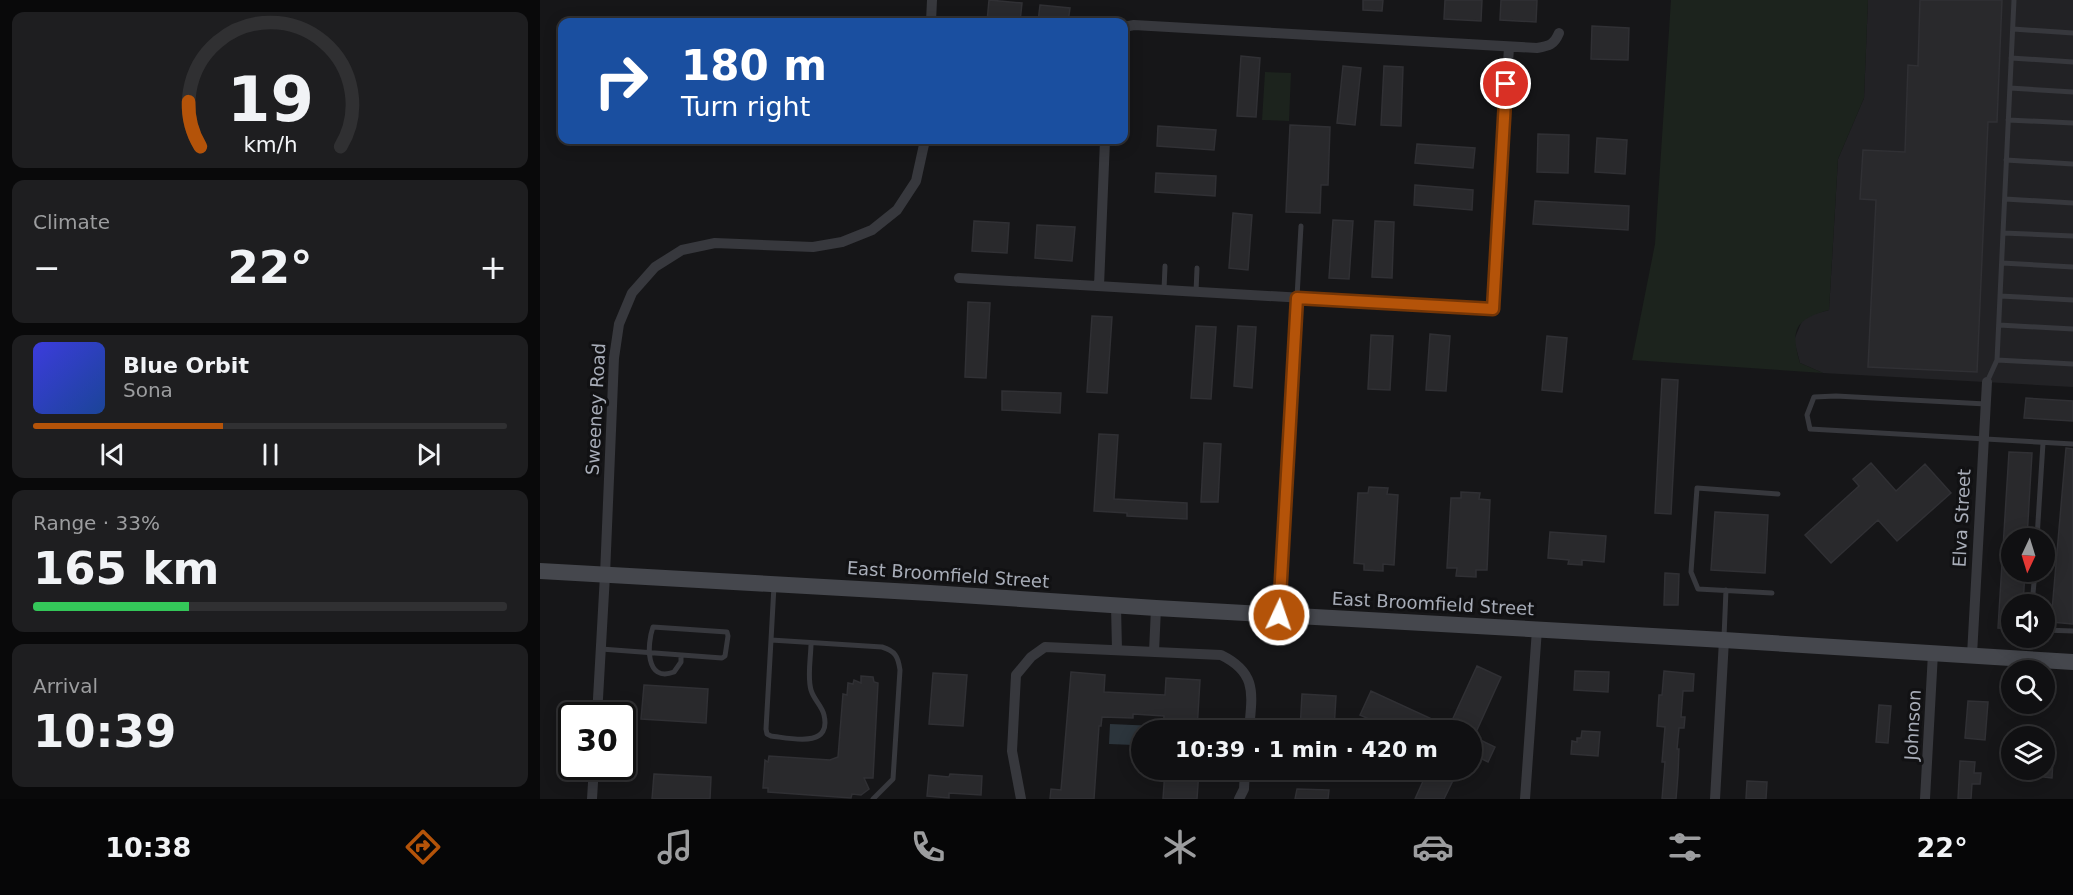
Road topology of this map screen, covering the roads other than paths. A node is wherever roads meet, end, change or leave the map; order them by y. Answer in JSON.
{"nodes":[{"id":1,"x":932,"y":0,"type":"edge"},
{"id":2,"x":2014,"y":0,"type":"edge"},
{"id":3,"x":931,"y":18,"type":"edge"},
{"id":4,"x":1128,"y":26,"type":"edge"},
{"id":5,"x":2013,"y":29,"type":"junction"},
{"id":6,"x":1558,"y":33,"type":"dead end"},
{"id":7,"x":2073,"y":33,"type":"edge"},
{"id":8,"x":1509,"y":48,"type":"junction"},
{"id":9,"x":2011,"y":58,"type":"junction"},
{"id":10,"x":2073,"y":62,"type":"edge"},
{"id":11,"x":2010,"y":88,"type":"junction"},
{"id":12,"x":2073,"y":92,"type":"edge"},
{"id":13,"x":2008,"y":120,"type":"junction"},
{"id":14,"x":2073,"y":123,"type":"edge"},
{"id":15,"x":924,"y":144,"type":"edge"},
{"id":16,"x":1105,"y":144,"type":"edge"},
{"id":17,"x":2006,"y":160,"type":"junction"},
{"id":18,"x":2073,"y":164,"type":"edge"},
{"id":19,"x":2005,"y":199,"type":"junction"},
{"id":20,"x":2073,"y":203,"type":"edge"},
{"id":21,"x":1301,"y":226,"type":"dead end"},
{"id":22,"x":2003,"y":232,"type":"junction"},
{"id":23,"x":2073,"y":236,"type":"edge"},
{"id":24,"x":2002,"y":263,"type":"junction"},
{"id":25,"x":1165,"y":266,"type":"dead end"},
{"id":26,"x":2073,"y":267,"type":"edge"},
{"id":27,"x":1197,"y":268,"type":"dead end"},
{"id":28,"x":959,"y":278,"type":"dead end"},
{"id":29,"x":1099,"y":286,"type":"junction"},
{"id":30,"x":1164,"y":290,"type":"junction"},
{"id":31,"x":1196,"y":292,"type":"junction"},
{"id":32,"x":2000,"y":296,"type":"junction"},
{"id":33,"x":1297,"y":298,"type":"junction"},
{"id":34,"x":2073,"y":300,"type":"edge"},
{"id":35,"x":1999,"y":325,"type":"junction"},
{"id":36,"x":2073,"y":329,"type":"edge"},
{"id":37,"x":1997,"y":360,"type":"junction"},
{"id":38,"x":2073,"y":364,"type":"edge"},
{"id":39,"x":1988,"y":382,"type":"joint"},
{"id":40,"x":1986,"y":404,"type":"junction"},
{"id":41,"x":1983,"y":440,"type":"junction"},
{"id":42,"x":2043,"y":443,"type":"junction"},
{"id":43,"x":2073,"y":444,"type":"edge"},
{"id":44,"x":1778,"y":494,"type":"dead end"},
{"id":45,"x":2038,"y":528,"type":"edge"},
{"id":46,"x":540,"y":571,"type":"edge"},
{"id":47,"x":605,"y":575,"type":"junction"},
{"id":48,"x":774,"y":584,"type":"junction"},
{"id":49,"x":1726,"y":590,"type":"junction"},
{"id":50,"x":1772,"y":593,"type":"dead end"},
{"id":51,"x":1116,"y":606,"type":"junction"},
{"id":52,"x":1156,"y":609,"type":"junction"},
{"id":53,"x":1279,"y":615,"type":"junction"},
{"id":54,"x":1537,"y":629,"type":"junction"},
{"id":55,"x":2055,"y":630,"type":"edge"},
{"id":56,"x":2073,"y":631,"type":"edge"},
{"id":57,"x":771,"y":640,"type":"junction"},
{"id":58,"x":1724,"y":640,"type":"junction"},
{"id":59,"x":811,"y":643,"type":"junction"},
{"id":60,"x":601,"y":649,"type":"junction"},
{"id":61,"x":1117,"y":650,"type":"junction"},
{"id":62,"x":1154,"y":652,"type":"junction"},
{"id":63,"x":649,"y":653,"type":"junction"},
{"id":64,"x":1933,"y":653,"type":"junction"},
{"id":65,"x":681,"y":655,"type":"junction"},
{"id":66,"x":1972,"y":655,"type":"junction"},
{"id":67,"x":2073,"y":662,"type":"edge"},
{"id":68,"x":598,"y":702,"type":"edge"},
{"id":69,"x":1250,"y":720,"type":"edge"},
{"id":70,"x":593,"y":780,"type":"edge"},
{"id":71,"x":1244,"y":780,"type":"edge"},
{"id":72,"x":592,"y":799,"type":"edge"},
{"id":73,"x":873,"y":799,"type":"edge"},
{"id":74,"x":1021,"y":799,"type":"edge"},
{"id":75,"x":1239,"y":799,"type":"edge"},
{"id":76,"x":1525,"y":799,"type":"edge"},
{"id":77,"x":1715,"y":799,"type":"edge"},
{"id":78,"x":1925,"y":799,"type":"edge"}],
"edges":[{"from":1,"to":3,"type":"street"},
{"from":2,"to":5,"type":"lane"},
{"from":4,"to":8,"type":"street"},
{"from":5,"to":7,"type":"lane"},
{"from":5,"to":9,"type":"lane"},
{"from":6,"to":8,"type":"street"},
{"from":8,"to":33,"type":"street"},
{"from":9,"to":10,"type":"lane"},
{"from":9,"to":11,"type":"lane"},
{"from":11,"to":12,"type":"lane"},
{"from":11,"to":13,"type":"lane"},
{"from":13,"to":14,"type":"lane"},
{"from":13,"to":17,"type":"lane"},
{"from":15,"to":47,"type":"street","name":"Sweeney Road"},
{"from":16,"to":29,"type":"street"},
{"from":17,"to":18,"type":"lane"},
{"from":17,"to":19,"type":"lane"},
{"from":19,"to":20,"type":"lane"},
{"from":19,"to":22,"type":"lane"},
{"from":21,"to":33,"type":"lane"},
{"from":22,"to":23,"type":"lane"},
{"from":22,"to":24,"type":"lane"},
{"from":24,"to":26,"type":"lane"},
{"from":24,"to":32,"type":"lane"},
{"from":25,"to":30,"type":"lane"},
{"from":27,"to":31,"type":"lane"},
{"from":28,"to":29,"type":"street"},
{"from":29,"to":30,"type":"street"},
{"from":30,"to":31,"type":"street"},
{"from":31,"to":33,"type":"street"},
{"from":32,"to":34,"type":"lane"},
{"from":32,"to":35,"type":"lane"},
{"from":33,"to":53,"type":"street"},
{"from":35,"to":36,"type":"lane"},
{"from":35,"to":37,"type":"lane"},
{"from":37,"to":38,"type":"lane"},
{"from":37,"to":39,"type":"lane"},
{"from":39,"to":40,"type":"street","name":"Elva Street"},
{"from":40,"to":41,"type":"street","name":"Elva Street"},
{"from":40,"to":41,"type":"lane"},
{"from":41,"to":42,"type":"lane"},
{"from":41,"to":66,"type":"street","name":"Elva Street"},
{"from":42,"to":43,"type":"lane"},
{"from":42,"to":45,"type":"lane"},
{"from":44,"to":49,"type":"lane"},
{"from":46,"to":47,"type":"main road","name":"East Broomfield Street"},
{"from":47,"to":48,"type":"main road","name":"East Broomfield Street"},
{"from":47,"to":60,"type":"street","name":"Sweeney Road"},
{"from":48,"to":51,"type":"main road","name":"East Broomfield Street"},
{"from":48,"to":57,"type":"lane"},
{"from":49,"to":50,"type":"lane"},
{"from":49,"to":58,"type":"lane"},
{"from":51,"to":52,"type":"main road","name":"East Broomfield Street"},
{"from":51,"to":61,"type":"street"},
{"from":52,"to":53,"type":"main road","name":"East Broomfield Street"},
{"from":52,"to":62,"type":"street"},
{"from":53,"to":54,"type":"main road","name":"East Broomfield Street"},
{"from":54,"to":58,"type":"main road","name":"East Broomfield Street"},
{"from":54,"to":76,"type":"street"},
{"from":55,"to":56,"type":"lane"},
{"from":57,"to":59,"type":"lane"},
{"from":57,"to":59,"type":"lane"},
{"from":58,"to":64,"type":"main road","name":"East Broomfield Street"},
{"from":58,"to":77,"type":"street"},
{"from":59,"to":73,"type":"lane"},
{"from":60,"to":63,"type":"lane"},
{"from":60,"to":68,"type":"street","name":"Sweeney Road"},
{"from":61,"to":62,"type":"street"},
{"from":61,"to":74,"type":"street"},
{"from":62,"to":69,"type":"street"},
{"from":63,"to":65,"type":"lane"},
{"from":63,"to":65,"type":"lane"},
{"from":63,"to":65,"type":"lane"},
{"from":64,"to":66,"type":"main road","name":"East Broomfield Street"},
{"from":64,"to":78,"type":"street","name":"Johnson"},
{"from":66,"to":67,"type":"main road","name":"East Broomfield Street"},
{"from":70,"to":72,"type":"street"},
{"from":71,"to":75,"type":"street"}]}
